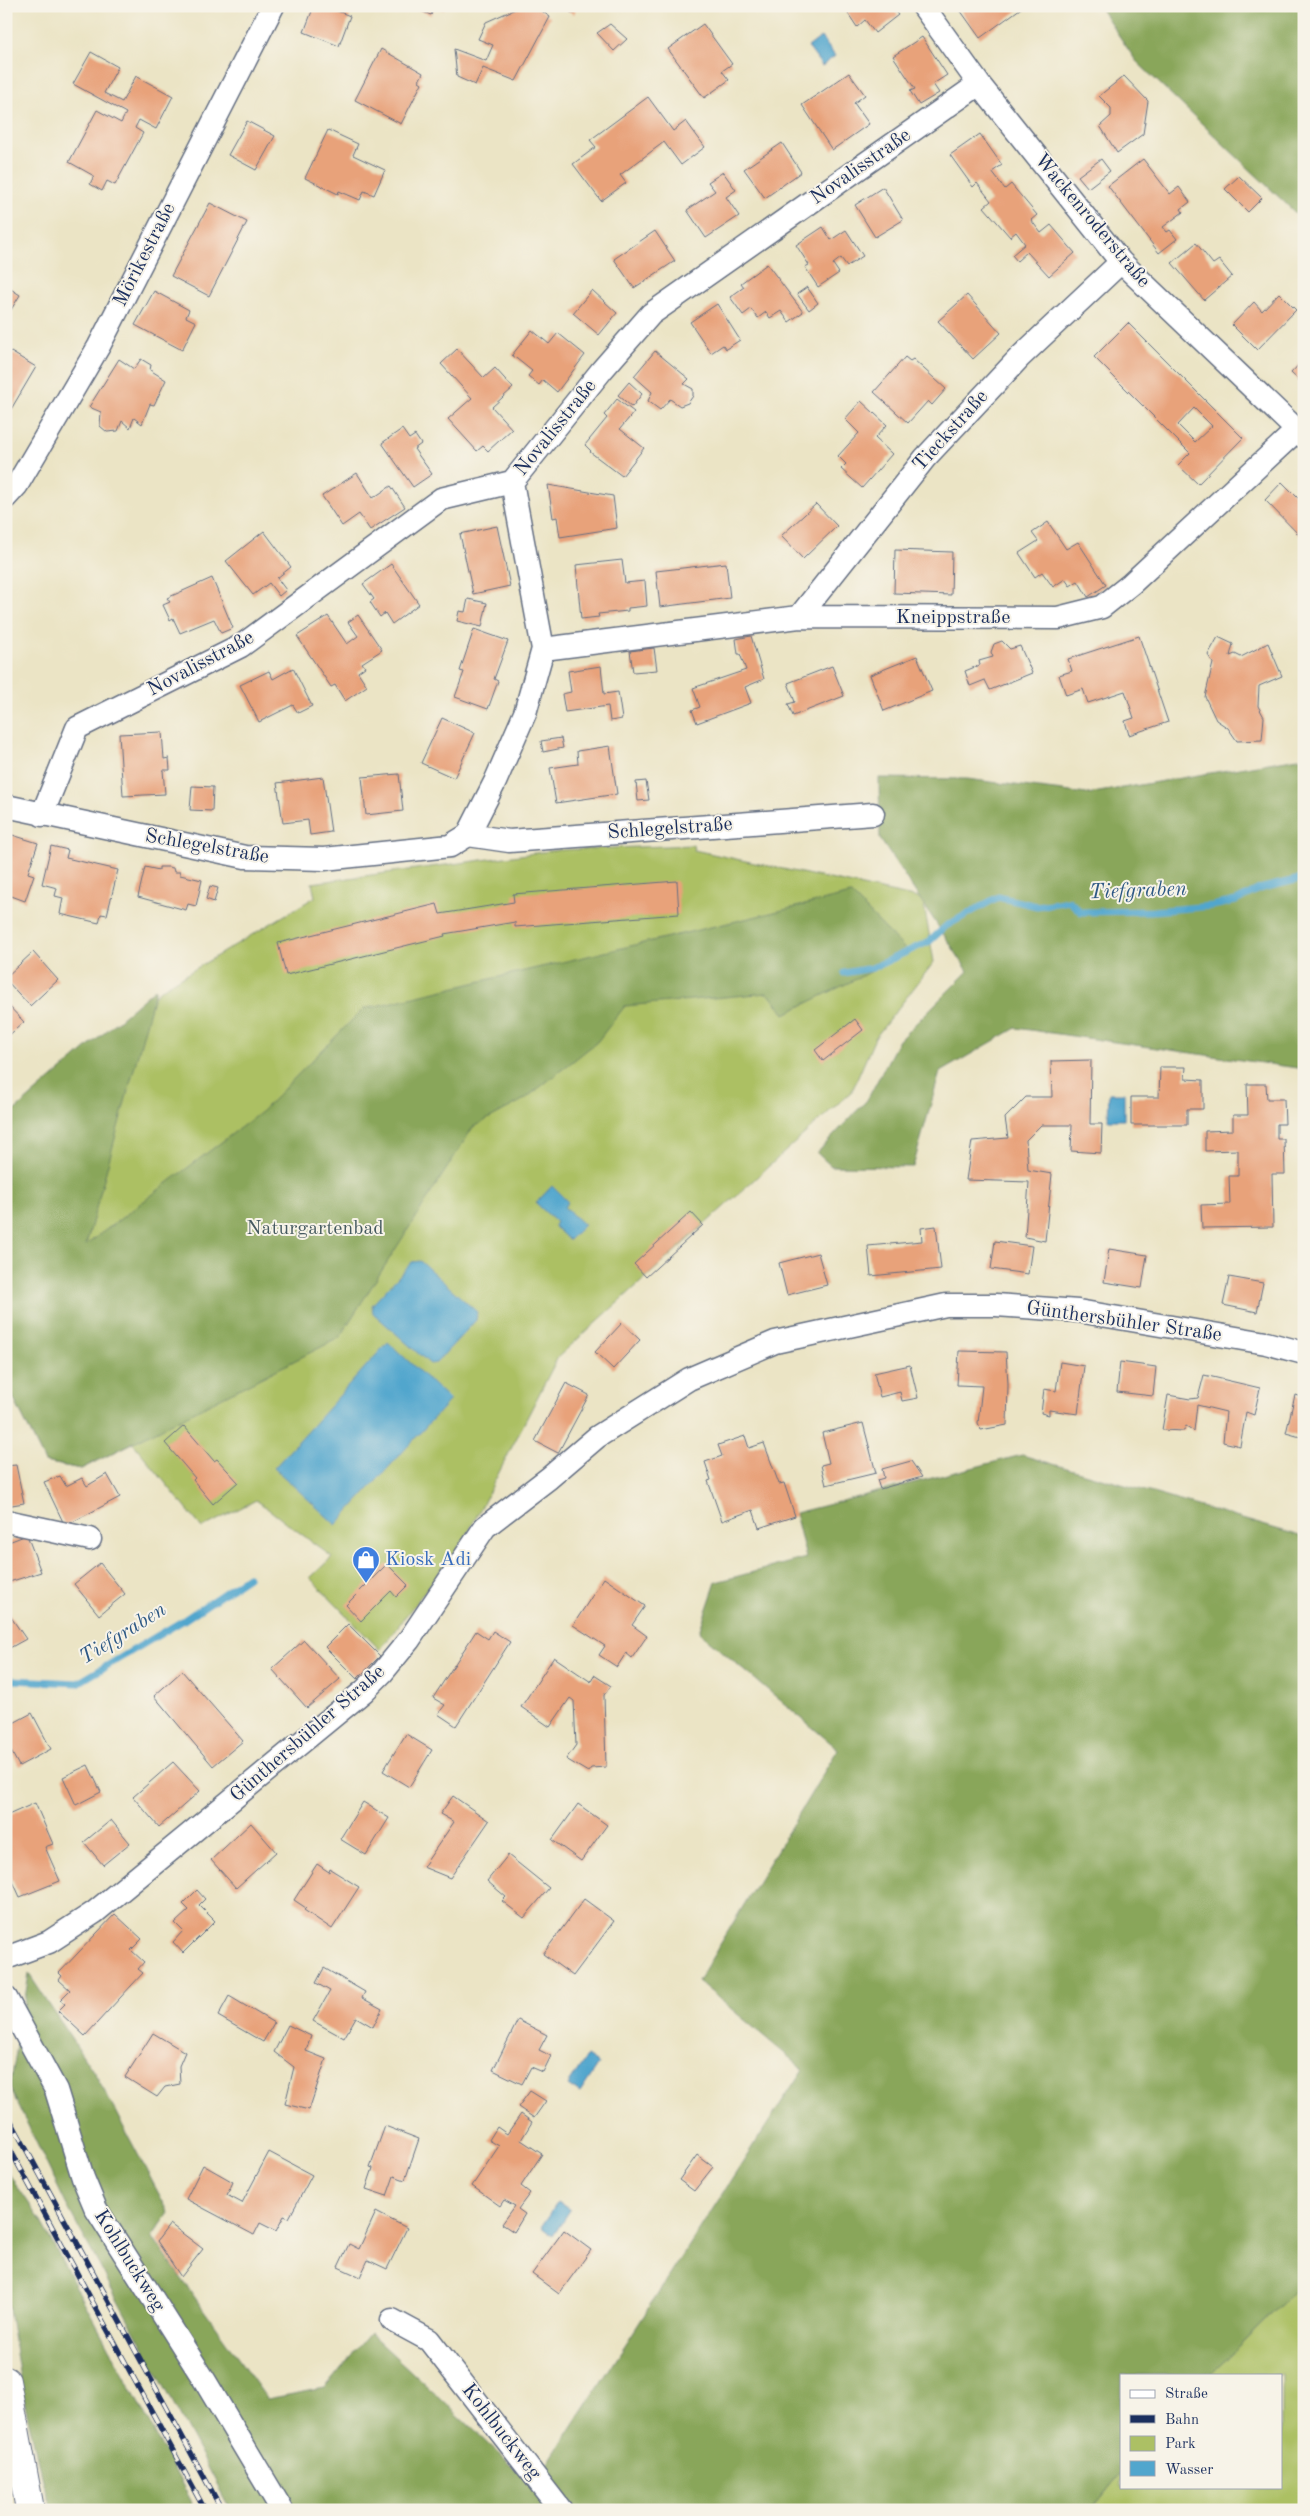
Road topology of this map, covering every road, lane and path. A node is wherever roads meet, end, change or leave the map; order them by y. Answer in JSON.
{"nodes":[{"id":1,"x":273,"y":6,"type":"edge"},
{"id":2,"x":923,"y":6,"type":"edge"},
{"id":3,"x":979,"y":84,"type":"junction"},
{"id":4,"x":1121,"y":262,"type":"junction"},
{"id":5,"x":1300,"y":434,"type":"edge"},
{"id":6,"x":512,"y":482,"type":"junction"},
{"id":7,"x":6,"y":497,"type":"edge"},
{"id":8,"x":799,"y":616,"type":"junction"},
{"id":9,"x":544,"y":649,"type":"junction"},
{"id":10,"x":6,"y":806,"type":"edge"},
{"id":11,"x":873,"y":814,"type":"dead end"},
{"id":12,"x":42,"y":815,"type":"junction"},
{"id":13,"x":468,"y":835,"type":"junction"},
{"id":14,"x":1304,"y":1353,"type":"edge"},
{"id":15,"x":6,"y":1521,"type":"edge"},
{"id":16,"x":90,"y":1540,"type":"dead end"},
{"id":17,"x":6,"y":1958,"type":"edge"},
{"id":18,"x":6,"y":1998,"type":"edge"},
{"id":19,"x":392,"y":2320,"type":"dead end"},
{"id":20,"x":6,"y":2381,"type":"edge"},
{"id":21,"x":6,"y":2460,"type":"edge"},
{"id":22,"x":30,"y":2507,"type":"edge"},
{"id":23,"x":282,"y":2510,"type":"edge"},
{"id":24,"x":562,"y":2510,"type":"edge"}],
"edges":[{"from":1,"to":7,"type":"street","name":"Mörikestraße"},
{"from":2,"to":3,"type":"street","name":"Wackenroderstraße"},
{"from":3,"to":4,"type":"street","name":"Wackenroderstraße"},
{"from":3,"to":6,"type":"street","name":"Novalisstraße"},
{"from":4,"to":5,"type":"street","name":"Wackenroderstraße"},
{"from":4,"to":8,"type":"street","name":"Tieckstraße"},
{"from":5,"to":8,"type":"street","name":"Kneippstraße"},
{"from":6,"to":9,"type":"street"},
{"from":6,"to":12,"type":"street","name":"Novalisstraße"},
{"from":8,"to":9,"type":"street","name":"Kneippstraße"},
{"from":9,"to":13,"type":"street"},
{"from":10,"to":12,"type":"street","name":"Schlegelstraße"},
{"from":11,"to":13,"type":"street","name":"Schlegelstraße"},
{"from":12,"to":13,"type":"street","name":"Schlegelstraße"},
{"from":14,"to":17,"type":"street","name":"Günthersbühler Straße"},
{"from":15,"to":16,"type":"street"},
{"from":18,"to":23,"type":"street","name":"Kohlbuckweg"},
{"from":19,"to":24,"type":"street","name":"Kohlbuckweg"},
{"from":20,"to":22,"type":"main road"},
{"from":21,"to":22,"type":"main road"}]}
